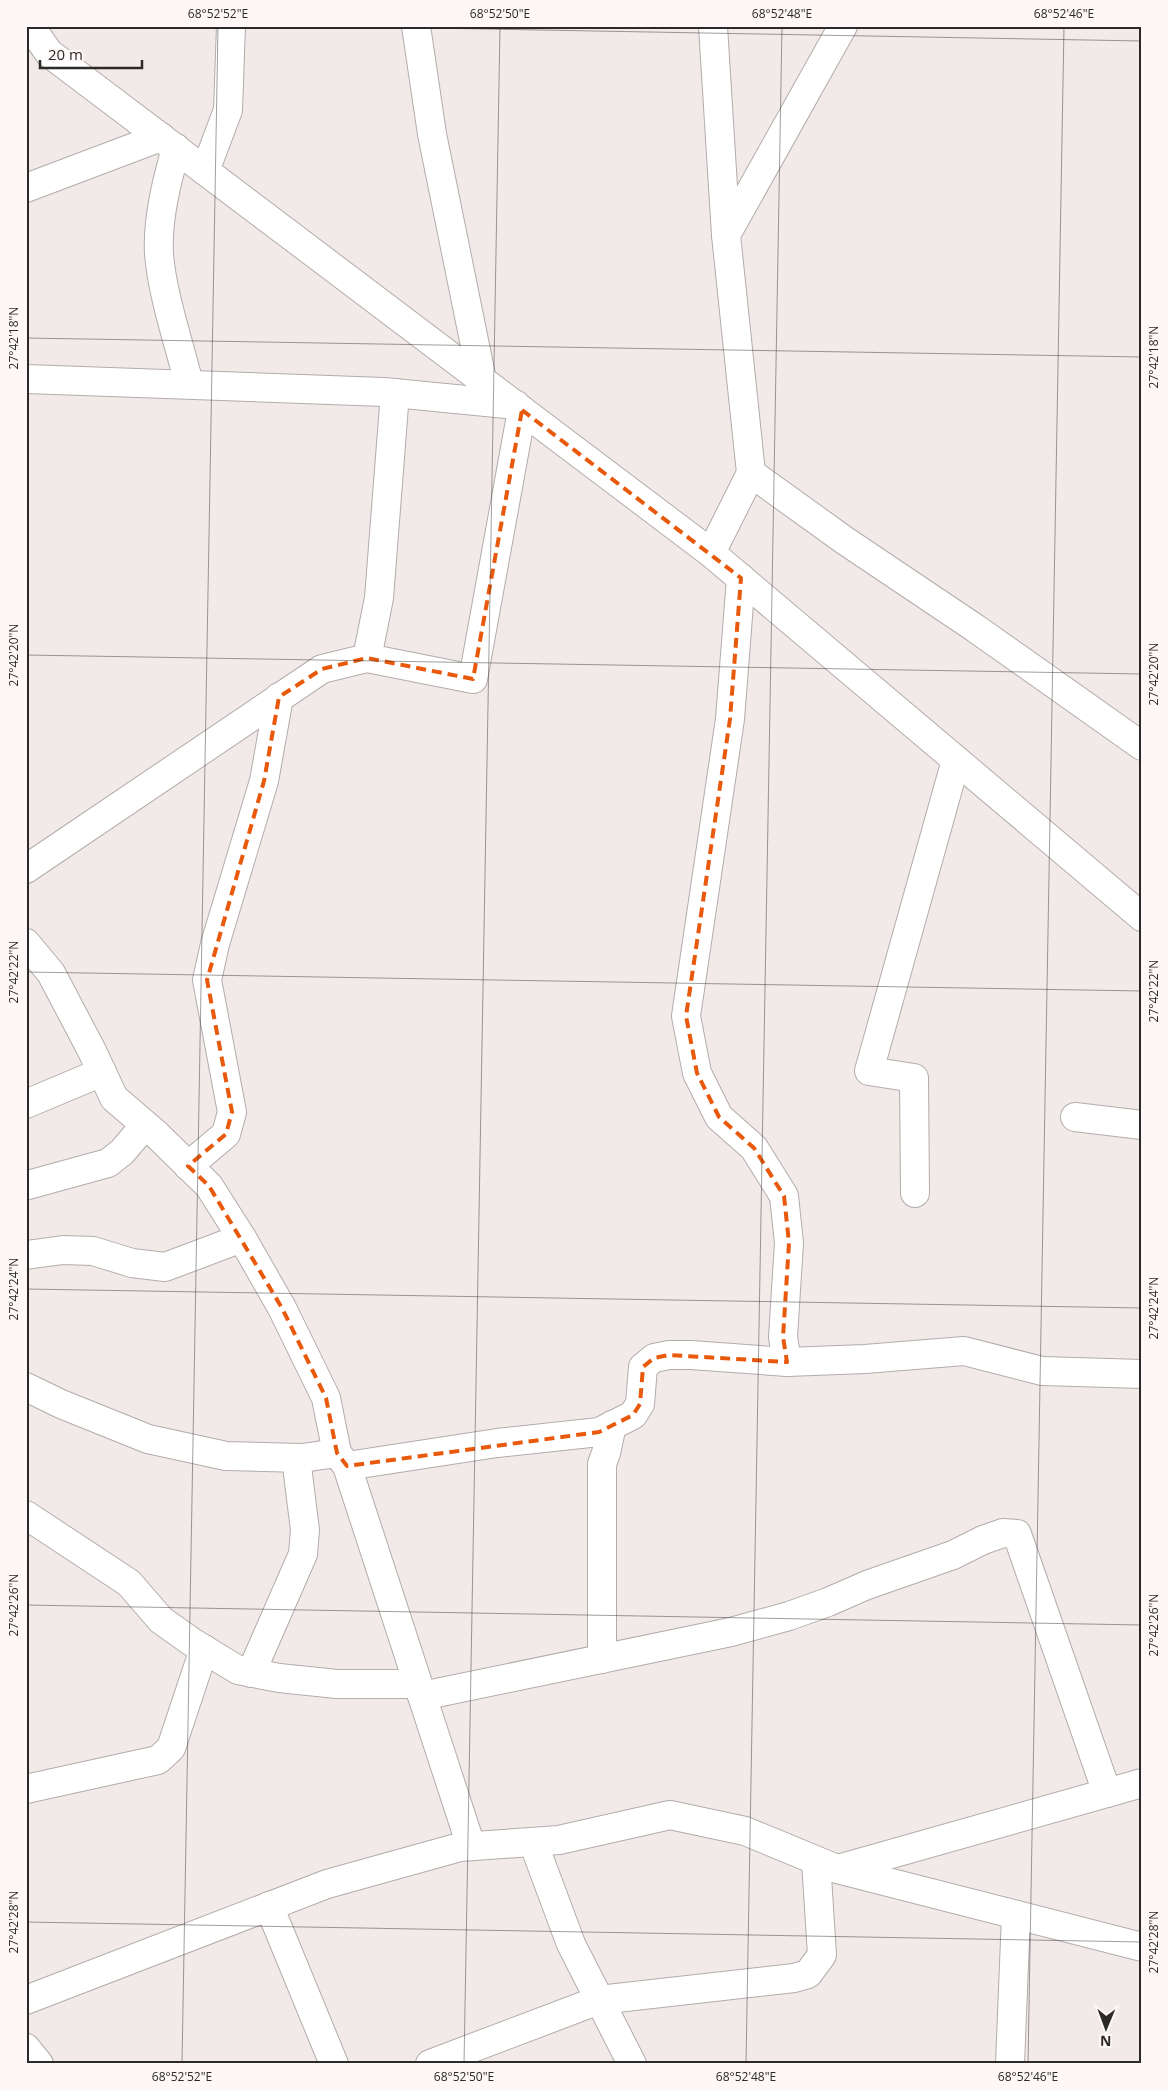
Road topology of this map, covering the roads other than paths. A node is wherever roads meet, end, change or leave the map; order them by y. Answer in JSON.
{"nodes":[{"id":1,"x":30,"y":26,"type":"edge"},
{"id":2,"x":231,"y":26,"type":"edge"},
{"id":3,"x":416,"y":26,"type":"edge"},
{"id":4,"x":713,"y":26,"type":"edge"},
{"id":5,"x":843,"y":26,"type":"edge"},
{"id":6,"x":169,"y":143,"type":"junction"},
{"id":7,"x":205,"y":170,"type":"junction"},
{"id":8,"x":26,"y":188,"type":"edge"},
{"id":9,"x":726,"y":235,"type":"junction"},
{"id":10,"x":26,"y":379,"type":"edge"},
{"id":11,"x":482,"y":380,"type":"junction"},
{"id":12,"x":189,"y":384,"type":"junction"},
{"id":13,"x":395,"y":394,"type":"junction"},
{"id":14,"x":519,"y":408,"type":"junction"},
{"id":15,"x":751,"y":473,"type":"junction"},
{"id":16,"x":711,"y":553,"type":"junction"},
{"id":17,"x":741,"y":578,"type":"junction"},
{"id":18,"x":368,"y":658,"type":"junction"},
{"id":19,"x":280,"y":697,"type":"junction"},
{"id":20,"x":1142,"y":746,"type":"edge"},
{"id":21,"x":956,"y":760,"type":"junction"},
{"id":22,"x":26,"y":869,"type":"edge"},
{"id":23,"x":1142,"y":917,"type":"edge"},
{"id":24,"x":26,"y":943,"type":"edge"},
{"id":25,"x":102,"y":1072,"type":"junction"},
{"id":26,"x":26,"y":1104,"type":"edge"},
{"id":27,"x":1075,"y":1117,"type":"dead end"},
{"id":28,"x":145,"y":1125,"type":"junction"},
{"id":29,"x":1142,"y":1125,"type":"edge"},
{"id":30,"x":188,"y":1166,"type":"junction"},
{"id":31,"x":28,"y":1185,"type":"dead end"},
{"id":32,"x":916,"y":1193,"type":"dead end"},
{"id":33,"x":242,"y":1238,"type":"junction"},
{"id":34,"x":26,"y":1255,"type":"edge"},
{"id":35,"x":787,"y":1362,"type":"junction"},
{"id":36,"x":1142,"y":1374,"type":"edge"},
{"id":37,"x":26,"y":1387,"type":"edge"},
{"id":38,"x":612,"y":1425,"type":"junction"},
{"id":39,"x":296,"y":1458,"type":"junction"},
{"id":40,"x":342,"y":1459,"type":"junction"},
{"id":41,"x":26,"y":1515,"type":"edge"},
{"id":42,"x":204,"y":1650,"type":"junction"},
{"id":43,"x":602,"y":1659,"type":"junction"},
{"id":44,"x":251,"y":1673,"type":"junction"},
{"id":45,"x":420,"y":1690,"type":"junction"},
{"id":46,"x":1142,"y":1783,"type":"edge"},
{"id":47,"x":26,"y":1789,"type":"edge"},
{"id":48,"x":1107,"y":1793,"type":"junction"},
{"id":49,"x":533,"y":1842,"type":"junction"},
{"id":50,"x":471,"y":1846,"type":"junction"},
{"id":51,"x":826,"y":1865,"type":"junction"},
{"id":52,"x":268,"y":1906,"type":"junction"},
{"id":53,"x":1016,"y":1914,"type":"junction"},
{"id":54,"x":1142,"y":1947,"type":"edge"},
{"id":55,"x":26,"y":2000,"type":"edge"},
{"id":56,"x":599,"y":2000,"type":"junction"},
{"id":57,"x":26,"y":2048,"type":"edge"},
{"id":58,"x":39,"y":2064,"type":"edge"},
{"id":59,"x":334,"y":2064,"type":"edge"},
{"id":60,"x":430,"y":2064,"type":"edge"},
{"id":61,"x":632,"y":2064,"type":"edge"},
{"id":62,"x":1010,"y":2064,"type":"edge"}],
"edges":[{"from":1,"to":6,"type":"street"},
{"from":2,"to":7,"type":"street"},
{"from":3,"to":11,"type":"street"},
{"from":4,"to":9,"type":"street"},
{"from":5,"to":9,"type":"street"},
{"from":6,"to":7,"type":"street"},
{"from":6,"to":8,"type":"street"},
{"from":6,"to":12,"type":"street"},
{"from":7,"to":11,"type":"street"},
{"from":9,"to":15,"type":"street"},
{"from":10,"to":12,"type":"street"},
{"from":11,"to":14,"type":"street"},
{"from":12,"to":13,"type":"street"},
{"from":13,"to":14,"type":"street"},
{"from":13,"to":18,"type":"street"},
{"from":14,"to":16,"type":"street"},
{"from":14,"to":18,"type":"street"},
{"from":15,"to":16,"type":"street"},
{"from":15,"to":20,"type":"street"},
{"from":16,"to":17,"type":"street"},
{"from":17,"to":21,"type":"street"},
{"from":17,"to":35,"type":"street"},
{"from":18,"to":19,"type":"street"},
{"from":19,"to":22,"type":"street"},
{"from":19,"to":30,"type":"street"},
{"from":21,"to":23,"type":"street"},
{"from":21,"to":32,"type":"street"},
{"from":24,"to":25,"type":"street"},
{"from":25,"to":26,"type":"street"},
{"from":25,"to":28,"type":"street"},
{"from":27,"to":29,"type":"street"},
{"from":28,"to":30,"type":"street"},
{"from":28,"to":31,"type":"street"},
{"from":30,"to":33,"type":"street"},
{"from":33,"to":34,"type":"street"},
{"from":33,"to":40,"type":"street"},
{"from":35,"to":36,"type":"street"},
{"from":35,"to":38,"type":"street"},
{"from":37,"to":39,"type":"street"},
{"from":38,"to":40,"type":"street"},
{"from":38,"to":43,"type":"street"},
{"from":39,"to":40,"type":"street"},
{"from":39,"to":44,"type":"street"},
{"from":40,"to":45,"type":"street"},
{"from":41,"to":42,"type":"street"},
{"from":42,"to":44,"type":"street"},
{"from":42,"to":47,"type":"street"},
{"from":43,"to":45,"type":"street"},
{"from":43,"to":48,"type":"street"},
{"from":44,"to":45,"type":"street"},
{"from":45,"to":50,"type":"street"},
{"from":46,"to":48,"type":"street"},
{"from":48,"to":51,"type":"street"},
{"from":49,"to":50,"type":"street"},
{"from":49,"to":51,"type":"street"},
{"from":49,"to":56,"type":"street"},
{"from":50,"to":52,"type":"street"},
{"from":51,"to":53,"type":"street"},
{"from":51,"to":56,"type":"street"},
{"from":52,"to":55,"type":"street"},
{"from":52,"to":59,"type":"street"},
{"from":53,"to":54,"type":"street"},
{"from":53,"to":62,"type":"street"},
{"from":56,"to":60,"type":"street"},
{"from":56,"to":61,"type":"street"},
{"from":57,"to":58,"type":"street"}]}
